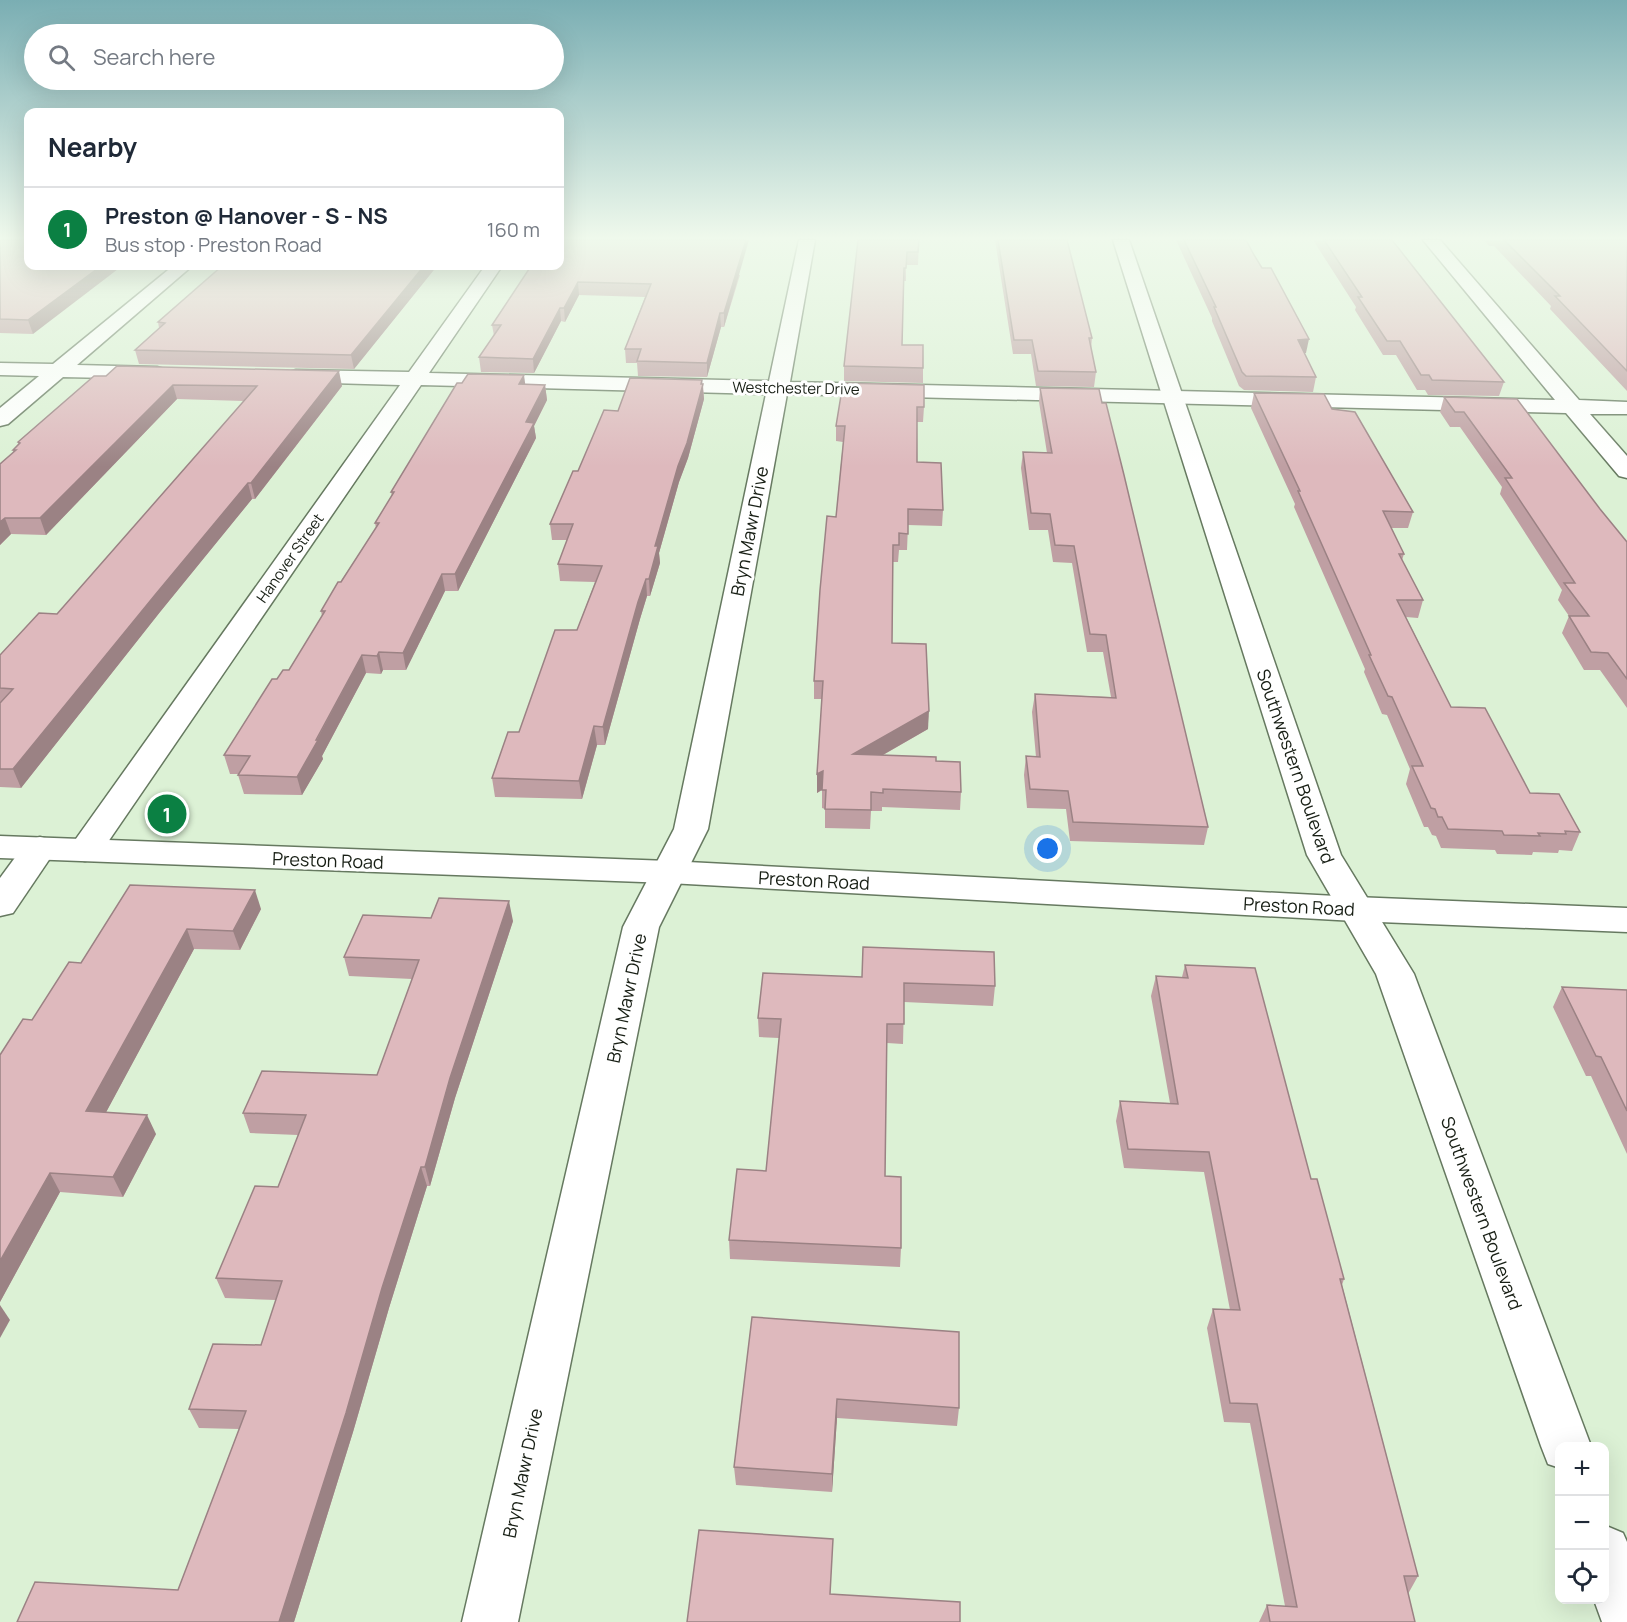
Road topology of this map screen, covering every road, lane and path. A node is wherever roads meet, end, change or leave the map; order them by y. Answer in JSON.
{"nodes":[{"id":1,"x":123,"y":316,"type":"edge"},
{"id":2,"x":460,"y":316,"type":"edge"},
{"id":3,"x":792,"y":316,"type":"edge"},
{"id":4,"x":1146,"y":316,"type":"edge"},
{"id":5,"x":1494,"y":316,"type":"edge"},
{"id":6,"x":0,"y":369,"type":"edge"},
{"id":7,"x":58,"y":370,"type":"junction"},
{"id":8,"x":182,"y":373,"type":"edge"},
{"id":9,"x":274,"y":375,"type":"edge"},
{"id":10,"x":416,"y":379,"type":"junction"},
{"id":11,"x":777,"y":388,"type":"junction"},
{"id":12,"x":1172,"y":397,"type":"junction"},
{"id":13,"x":1571,"y":407,"type":"junction"},
{"id":14,"x":1627,"y":408,"type":"edge"},
{"id":15,"x":0,"y":419,"type":"edge"},
{"id":16,"x":1627,"y":471,"type":"edge"},
{"id":17,"x":0,"y":847,"type":"edge"},
{"id":18,"x":40,"y":848,"type":"junction"},
{"id":19,"x":85,"y":850,"type":"junction"},
{"id":20,"x":669,"y":873,"type":"junction"},
{"id":21,"x":0,"y":904,"type":"edge"},
{"id":22,"x":1355,"y":909,"type":"junction"},
{"id":23,"x":1627,"y":920,"type":"edge"},
{"id":24,"x":1565,"y":1442,"type":"edge"},
{"id":25,"x":1609,"y":1563,"type":"edge"},
{"id":26,"x":1627,"y":1614,"type":"edge"},
{"id":27,"x":490,"y":1622,"type":"edge"}],
"edges":[{"from":1,"to":7,"type":"street"},
{"from":2,"to":10,"type":"street","name":"Hanover Street"},
{"from":3,"to":11,"type":"street","name":"Bryn Mawr Drive"},
{"from":4,"to":12,"type":"street","name":"Southwestern Boulevard"},
{"from":5,"to":13,"type":"street"},
{"from":6,"to":7,"type":"street"},
{"from":7,"to":8,"type":"street"},
{"from":7,"to":15,"type":"street"},
{"from":9,"to":10,"type":"street","name":"Westchester Drive"},
{"from":10,"to":11,"type":"street","name":"Westchester Drive"},
{"from":10,"to":19,"type":"street","name":"Hanover Street"},
{"from":11,"to":12,"type":"street","name":"Westchester Drive"},
{"from":11,"to":20,"type":"street","name":"Bryn Mawr Drive"},
{"from":12,"to":13,"type":"street","name":"Westchester Drive"},
{"from":12,"to":22,"type":"street","name":"Southwestern Boulevard"},
{"from":13,"to":14,"type":"street","name":"Westchester Drive"},
{"from":13,"to":16,"type":"street"},
{"from":17,"to":18,"type":"street","name":"Preston Road"},
{"from":18,"to":19,"type":"street","name":"Preston Road"},
{"from":18,"to":21,"type":"street"},
{"from":19,"to":20,"type":"street","name":"Preston Road"},
{"from":20,"to":22,"type":"street","name":"Preston Road"},
{"from":20,"to":27,"type":"street","name":"Bryn Mawr Drive"},
{"from":22,"to":23,"type":"street","name":"Preston Road"},
{"from":22,"to":24,"type":"street","name":"Southwestern Boulevard"},
{"from":25,"to":26,"type":"street"}]}
